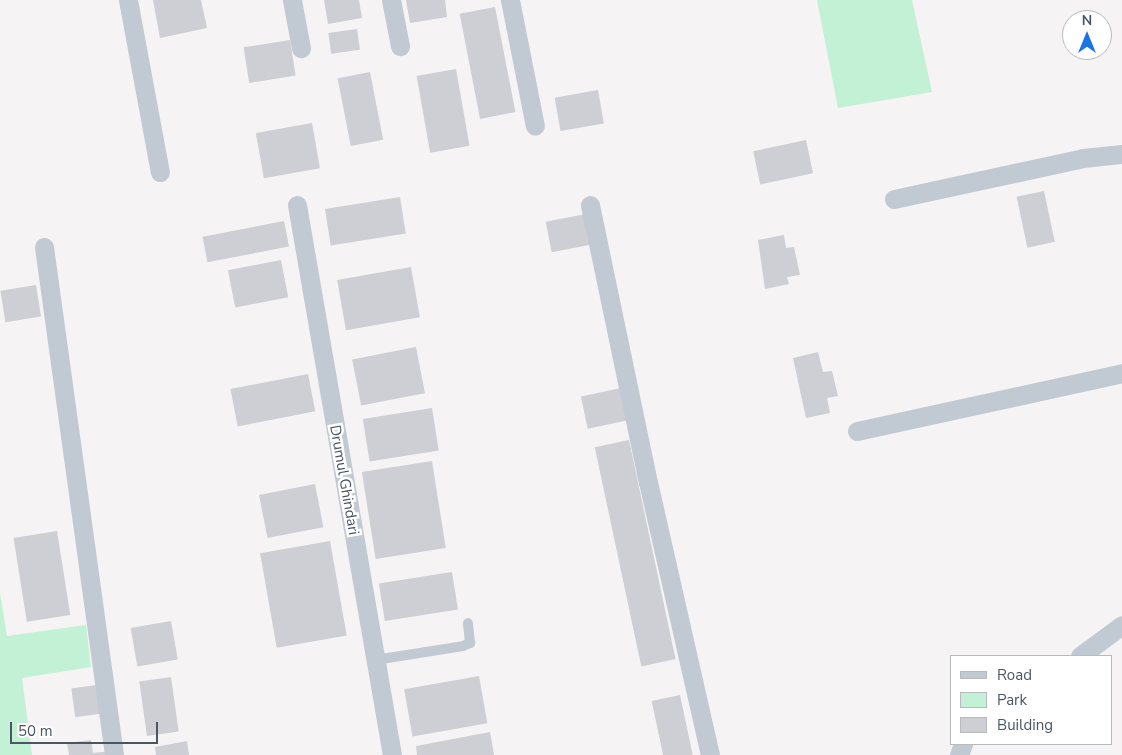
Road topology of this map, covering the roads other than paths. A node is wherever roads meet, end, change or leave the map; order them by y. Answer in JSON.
{"nodes":[{"id":1,"x":128,"y":0,"type":"edge"},
{"id":2,"x":292,"y":0,"type":"edge"},
{"id":3,"x":391,"y":0,"type":"edge"},
{"id":4,"x":510,"y":0,"type":"edge"},
{"id":5,"x":400,"y":46,"type":"dead end"},
{"id":6,"x":301,"y":48,"type":"dead end"},
{"id":7,"x":535,"y":126,"type":"dead end"},
{"id":8,"x":1122,"y":154,"type":"edge"},
{"id":9,"x":160,"y":172,"type":"dead end"},
{"id":10,"x":894,"y":198,"type":"dead end"},
{"id":11,"x":297,"y":205,"type":"dead end"},
{"id":12,"x":590,"y":205,"type":"dead end"},
{"id":13,"x":44,"y":247,"type":"dead end"},
{"id":14,"x":1122,"y":373,"type":"edge"},
{"id":15,"x":857,"y":431,"type":"dead end"},
{"id":16,"x":468,"y":623,"type":"dead end"},
{"id":17,"x":1122,"y":625,"type":"edge"},
{"id":18,"x":1081,"y":655,"type":"edge"},
{"id":19,"x":375,"y":660,"type":"junction"},
{"id":20,"x":114,"y":755,"type":"edge"},
{"id":21,"x":392,"y":755,"type":"edge"},
{"id":22,"x":710,"y":755,"type":"edge"}],
"edges":[{"from":1,"to":9,"type":"street"},
{"from":2,"to":6,"type":"street"},
{"from":3,"to":5,"type":"street"},
{"from":4,"to":7,"type":"street"},
{"from":8,"to":10,"type":"street"},
{"from":11,"to":19,"type":"street","name":"Drumul Ghindari"},
{"from":12,"to":22,"type":"street"},
{"from":13,"to":20,"type":"street"},
{"from":14,"to":15,"type":"street"},
{"from":16,"to":19,"type":"lane"},
{"from":17,"to":18,"type":"street"},
{"from":19,"to":21,"type":"street","name":"Drumul Ghindari"}]}
